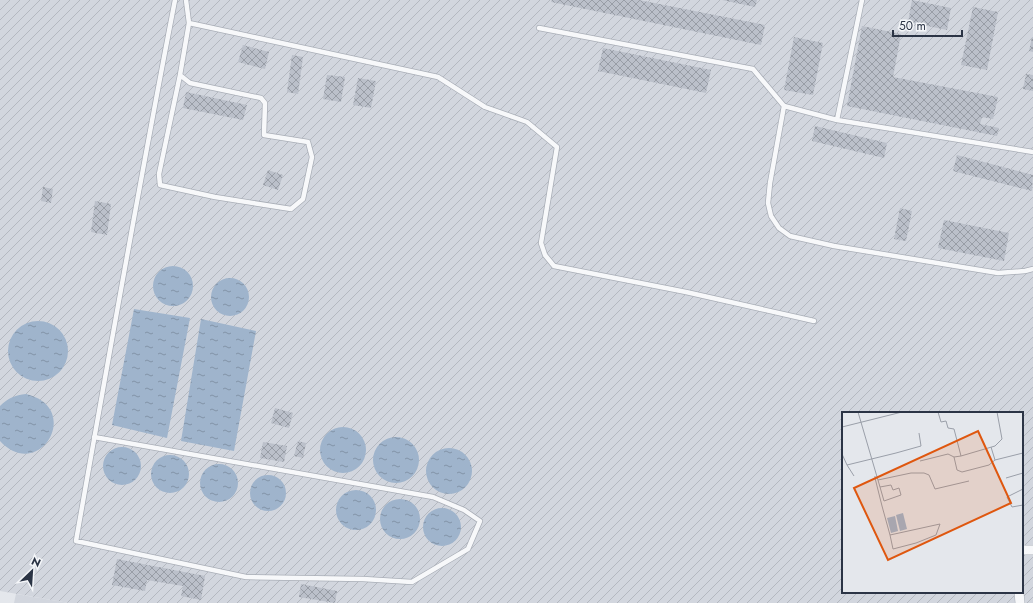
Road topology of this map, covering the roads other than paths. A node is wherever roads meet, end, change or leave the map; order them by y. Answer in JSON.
{"nodes":[{"id":1,"x":175,"y":0,"type":"edge"},
{"id":2,"x":186,"y":0,"type":"edge"},
{"id":3,"x":862,"y":0,"type":"edge"},
{"id":4,"x":189,"y":23,"type":"junction"},
{"id":5,"x":539,"y":28,"type":"dead end"},
{"id":6,"x":180,"y":75,"type":"junction"},
{"id":7,"x":784,"y":106,"type":"junction"},
{"id":8,"x":837,"y":120,"type":"junction"},
{"id":9,"x":1033,"y":152,"type":"edge"},
{"id":10,"x":1033,"y":269,"type":"edge"},
{"id":11,"x":814,"y":321,"type":"dead end"},
{"id":12,"x":94,"y":437,"type":"junction"},
{"id":13,"x":1019,"y":593,"type":"edge"},
{"id":14,"x":1020,"y":603,"type":"edge"}],
"edges":[{"from":1,"to":12,"type":"lane"},
{"from":2,"to":4,"type":"lane"},
{"from":3,"to":8,"type":"lane"},
{"from":4,"to":6,"type":"lane"},
{"from":4,"to":11,"type":"lane"},
{"from":5,"to":7,"type":"lane"},
{"from":6,"to":6,"type":"lane"},
{"from":7,"to":8,"type":"lane"},
{"from":7,"to":10,"type":"lane"},
{"from":8,"to":9,"type":"lane"},
{"from":12,"to":12,"type":"lane"},
{"from":13,"to":14,"type":"street"}]}
